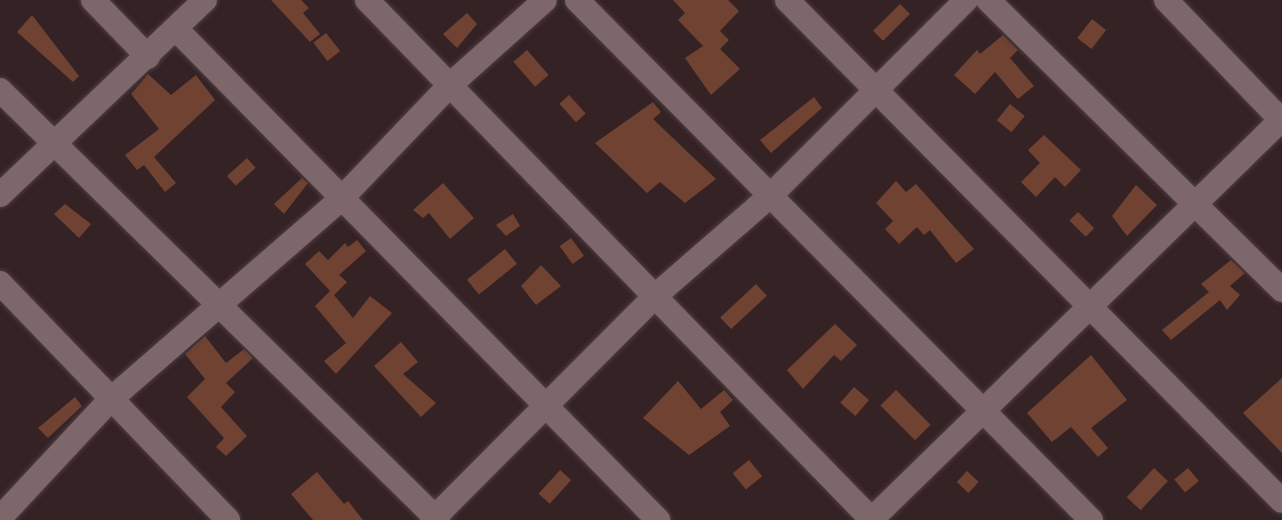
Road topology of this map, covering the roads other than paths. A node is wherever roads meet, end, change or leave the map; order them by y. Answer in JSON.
{"nodes":[{"id":1,"x":93,"y":0,"type":"edge"},
{"id":2,"x":205,"y":0,"type":"edge"},
{"id":3,"x":367,"y":0,"type":"edge"},
{"id":4,"x":545,"y":0,"type":"edge"},
{"id":5,"x":577,"y":0,"type":"edge"},
{"id":6,"x":787,"y":0,"type":"edge"},
{"id":7,"x":966,"y":0,"type":"edge"},
{"id":8,"x":988,"y":0,"type":"edge"},
{"id":9,"x":1166,"y":0,"type":"edge"},
{"id":10,"x":177,"y":30,"type":"junction"},
{"id":11,"x":148,"y":57,"type":"junction"},
{"id":12,"x":450,"y":86,"type":"junction"},
{"id":13,"x":874,"y":88,"type":"junction"},
{"id":14,"x":0,"y":90,"type":"edge"},
{"id":15,"x":1282,"y":120,"type":"edge"},
{"id":16,"x":54,"y":144,"type":"junction"},
{"id":17,"x":0,"y":195,"type":"edge"},
{"id":18,"x":770,"y":196,"type":"junction"},
{"id":19,"x":342,"y":198,"type":"junction"},
{"id":20,"x":1197,"y":201,"type":"junction"},
{"id":21,"x":0,"y":283,"type":"edge"},
{"id":22,"x":1282,"y":290,"type":"edge"},
{"id":23,"x":655,"y":296,"type":"junction"},
{"id":24,"x":219,"y":305,"type":"junction"},
{"id":25,"x":1090,"y":306,"type":"junction"},
{"id":26,"x":111,"y":399,"type":"junction"},
{"id":27,"x":548,"y":408,"type":"junction"},
{"id":28,"x":983,"y":411,"type":"junction"},
{"id":29,"x":1282,"y":501,"type":"edge"},
{"id":30,"x":2,"y":517,"type":"edge"},
{"id":31,"x":435,"y":519,"type":"edge"},
{"id":32,"x":228,"y":520,"type":"edge"},
{"id":33,"x":658,"y":520,"type":"edge"},
{"id":34,"x":871,"y":520,"type":"edge"},
{"id":35,"x":1091,"y":520,"type":"edge"}],
"edges":[{"from":1,"to":11,"type":"street"},
{"from":2,"to":10,"type":"street"},
{"from":3,"to":12,"type":"street"},
{"from":4,"to":12,"type":"street"},
{"from":5,"to":18,"type":"street"},
{"from":6,"to":13,"type":"street"},
{"from":7,"to":13,"type":"street"},
{"from":8,"to":20,"type":"street"},
{"from":9,"to":15,"type":"street"},
{"from":10,"to":11,"type":"street"},
{"from":10,"to":19,"type":"street"},
{"from":11,"to":16,"type":"street"},
{"from":12,"to":19,"type":"street"},
{"from":12,"to":23,"type":"street"},
{"from":13,"to":18,"type":"street"},
{"from":13,"to":25,"type":"street"},
{"from":14,"to":16,"type":"street"},
{"from":15,"to":20,"type":"street"},
{"from":16,"to":17,"type":"street"},
{"from":16,"to":24,"type":"street"},
{"from":18,"to":23,"type":"street"},
{"from":18,"to":28,"type":"street"},
{"from":19,"to":24,"type":"street"},
{"from":19,"to":27,"type":"street"},
{"from":20,"to":22,"type":"street"},
{"from":20,"to":25,"type":"street"},
{"from":21,"to":26,"type":"street"},
{"from":23,"to":27,"type":"street"},
{"from":23,"to":34,"type":"street"},
{"from":24,"to":26,"type":"street"},
{"from":24,"to":31,"type":"street"},
{"from":25,"to":28,"type":"street"},
{"from":25,"to":29,"type":"street"},
{"from":26,"to":30,"type":"street"},
{"from":26,"to":32,"type":"street"},
{"from":27,"to":31,"type":"street"},
{"from":27,"to":33,"type":"street"},
{"from":28,"to":34,"type":"street"},
{"from":28,"to":35,"type":"street"}]}
